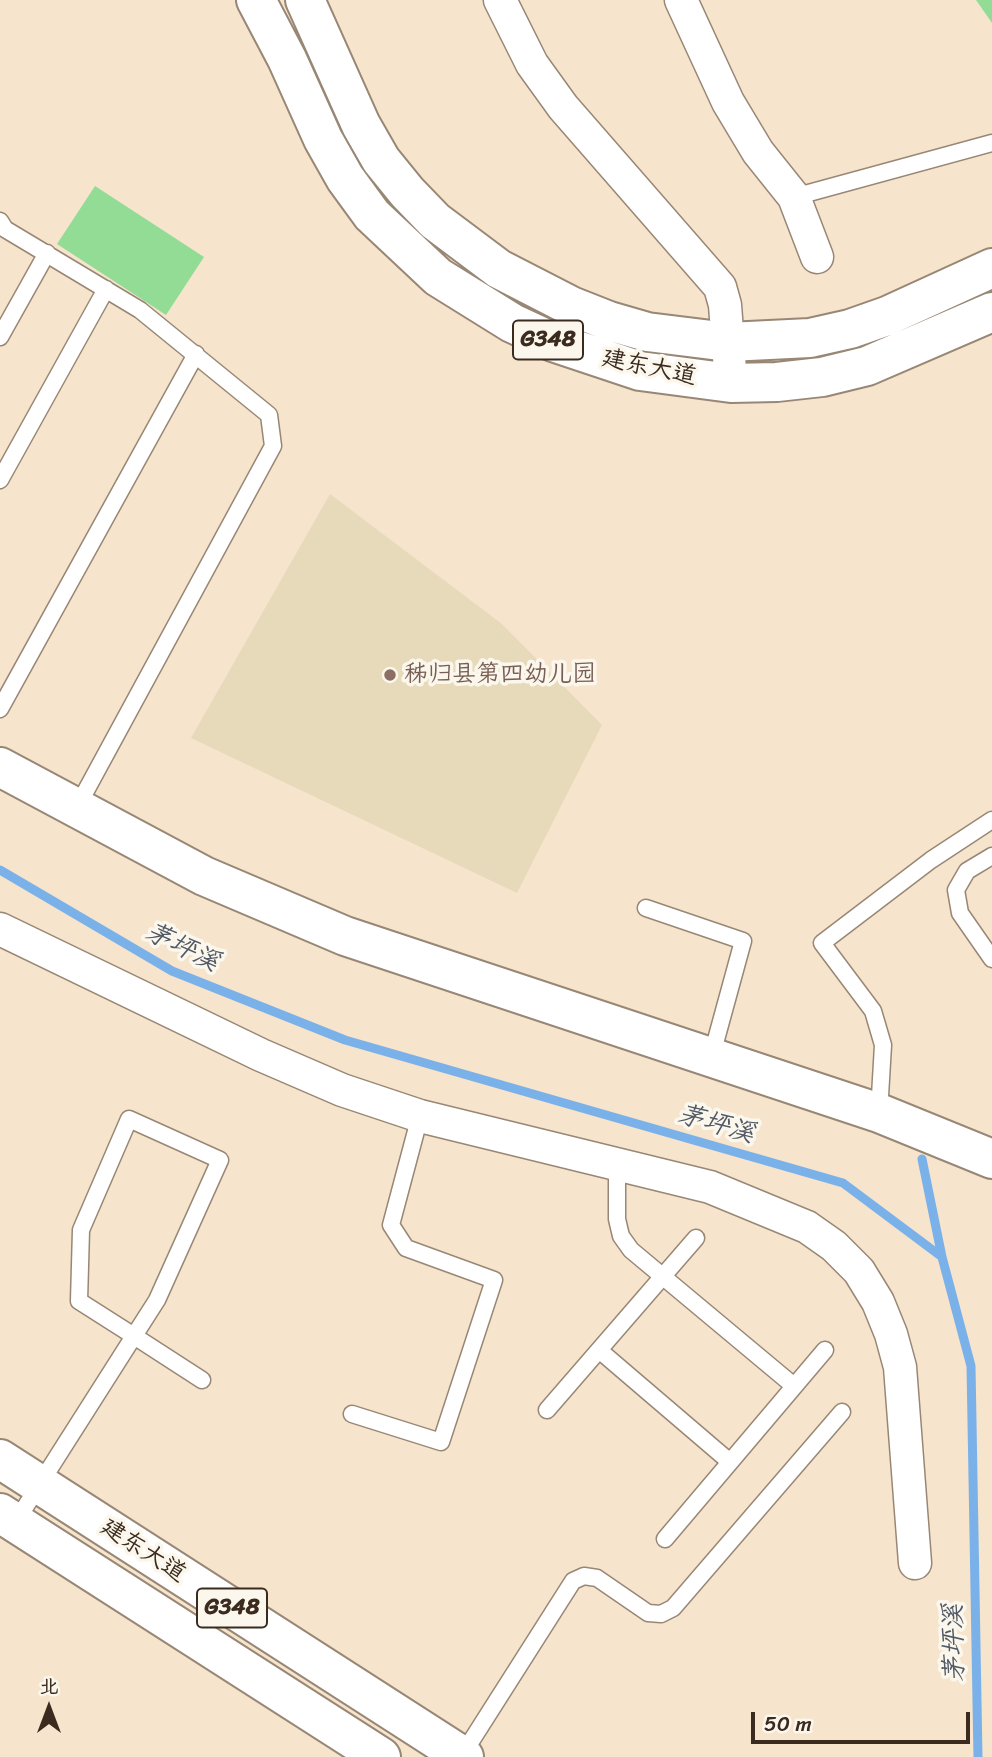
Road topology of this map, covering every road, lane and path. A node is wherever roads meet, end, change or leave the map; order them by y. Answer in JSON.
{"nodes":[{"id":1,"x":257,"y":0,"type":"edge"},
{"id":2,"x":305,"y":0,"type":"edge"},
{"id":3,"x":500,"y":0,"type":"edge"},
{"id":4,"x":681,"y":0,"type":"edge"},
{"id":5,"x":992,"y":143,"type":"edge"},
{"id":6,"x":794,"y":197,"type":"junction"},
{"id":7,"x":0,"y":221,"type":"edge"},
{"id":8,"x":47,"y":253,"type":"junction"},
{"id":9,"x":817,"y":257,"type":"dead end"},
{"id":10,"x":992,"y":268,"type":"edge"},
{"id":11,"x":106,"y":289,"type":"junction"},
{"id":12,"x":992,"y":312,"type":"edge"},
{"id":13,"x":0,"y":337,"type":"edge"},
{"id":14,"x":728,"y":342,"type":"junction"},
{"id":15,"x":196,"y":354,"type":"junction"},
{"id":16,"x":731,"y":383,"type":"junction"},
{"id":17,"x":0,"y":480,"type":"edge"},
{"id":18,"x":0,"y":709,"type":"edge"},
{"id":19,"x":0,"y":767,"type":"edge"},
{"id":20,"x":76,"y":809,"type":"junction"},
{"id":21,"x":992,"y":820,"type":"edge"},
{"id":22,"x":992,"y":856,"type":"edge"},
{"id":23,"x":646,"y":908,"type":"dead end"},
{"id":24,"x":0,"y":929,"type":"edge"},
{"id":25,"x":992,"y":959,"type":"edge"},
{"id":26,"x":711,"y":1058,"type":"junction"},
{"id":27,"x":879,"y":1113,"type":"junction"},
{"id":28,"x":419,"y":1116,"type":"junction"},
{"id":29,"x":989,"y":1152,"type":"edge"},
{"id":30,"x":617,"y":1164,"type":"junction"},
{"id":31,"x":696,"y":1238,"type":"dead end"},
{"id":32,"x":663,"y":1276,"type":"junction"},
{"id":33,"x":134,"y":1336,"type":"junction"},
{"id":34,"x":825,"y":1349,"type":"dead end"},
{"id":35,"x":599,"y":1350,"type":"junction"},
{"id":36,"x":202,"y":1380,"type":"dead end"},
{"id":37,"x":794,"y":1386,"type":"junction"},
{"id":38,"x":547,"y":1410,"type":"dead end"},
{"id":39,"x":842,"y":1412,"type":"dead end"},
{"id":40,"x":352,"y":1414,"type":"dead end"},
{"id":41,"x":0,"y":1460,"type":"edge"},
{"id":42,"x":730,"y":1462,"type":"junction"},
{"id":43,"x":40,"y":1485,"type":"junction"},
{"id":44,"x":8,"y":1518,"type":"edge"},
{"id":45,"x":665,"y":1539,"type":"dead end"},
{"id":46,"x":915,"y":1563,"type":"dead end"},
{"id":47,"x":381,"y":1757,"type":"edge"},
{"id":48,"x":462,"y":1757,"type":"edge"}],
"edges":[{"from":1,"to":16,"type":"main road","name":"建东大道","number":"G348"},
{"from":2,"to":14,"type":"main road","name":"建东大道","number":"G348"},
{"from":3,"to":14,"type":"street"},
{"from":4,"to":6,"type":"street"},
{"from":5,"to":6,"type":"lane"},
{"from":6,"to":9,"type":"street"},
{"from":7,"to":8,"type":"lane"},
{"from":8,"to":11,"type":"lane"},
{"from":8,"to":13,"type":"lane"},
{"from":10,"to":14,"type":"main road","name":"建东大道","number":"G348"},
{"from":11,"to":15,"type":"lane"},
{"from":11,"to":17,"type":"lane"},
{"from":12,"to":16,"type":"main road","name":"建东大道","number":"G348"},
{"from":14,"to":16,"type":"street"},
{"from":15,"to":18,"type":"lane"},
{"from":15,"to":20,"type":"lane"},
{"from":19,"to":20,"type":"main road"},
{"from":20,"to":26,"type":"main road"},
{"from":21,"to":27,"type":"lane"},
{"from":22,"to":25,"type":"lane"},
{"from":23,"to":26,"type":"lane"},
{"from":24,"to":28,"type":"street"},
{"from":26,"to":27,"type":"main road"},
{"from":27,"to":29,"type":"main road"},
{"from":28,"to":30,"type":"street"},
{"from":28,"to":40,"type":"lane"},
{"from":30,"to":32,"type":"lane"},
{"from":30,"to":46,"type":"street"},
{"from":31,"to":32,"type":"lane"},
{"from":32,"to":35,"type":"lane"},
{"from":32,"to":37,"type":"lane"},
{"from":33,"to":33,"type":"lane"},
{"from":33,"to":36,"type":"lane"},
{"from":33,"to":43,"type":"lane"},
{"from":34,"to":37,"type":"lane"},
{"from":35,"to":38,"type":"lane"},
{"from":35,"to":42,"type":"lane"},
{"from":37,"to":42,"type":"lane"},
{"from":39,"to":48,"type":"lane"},
{"from":41,"to":43,"type":"main road","name":"建东大道","number":"G348"},
{"from":42,"to":45,"type":"lane"},
{"from":43,"to":44,"type":"lane"},
{"from":43,"to":48,"type":"main road","name":"建东大道","number":"G348"},
{"from":44,"to":47,"type":"main road","name":"建东大道","number":"G348"}]}
